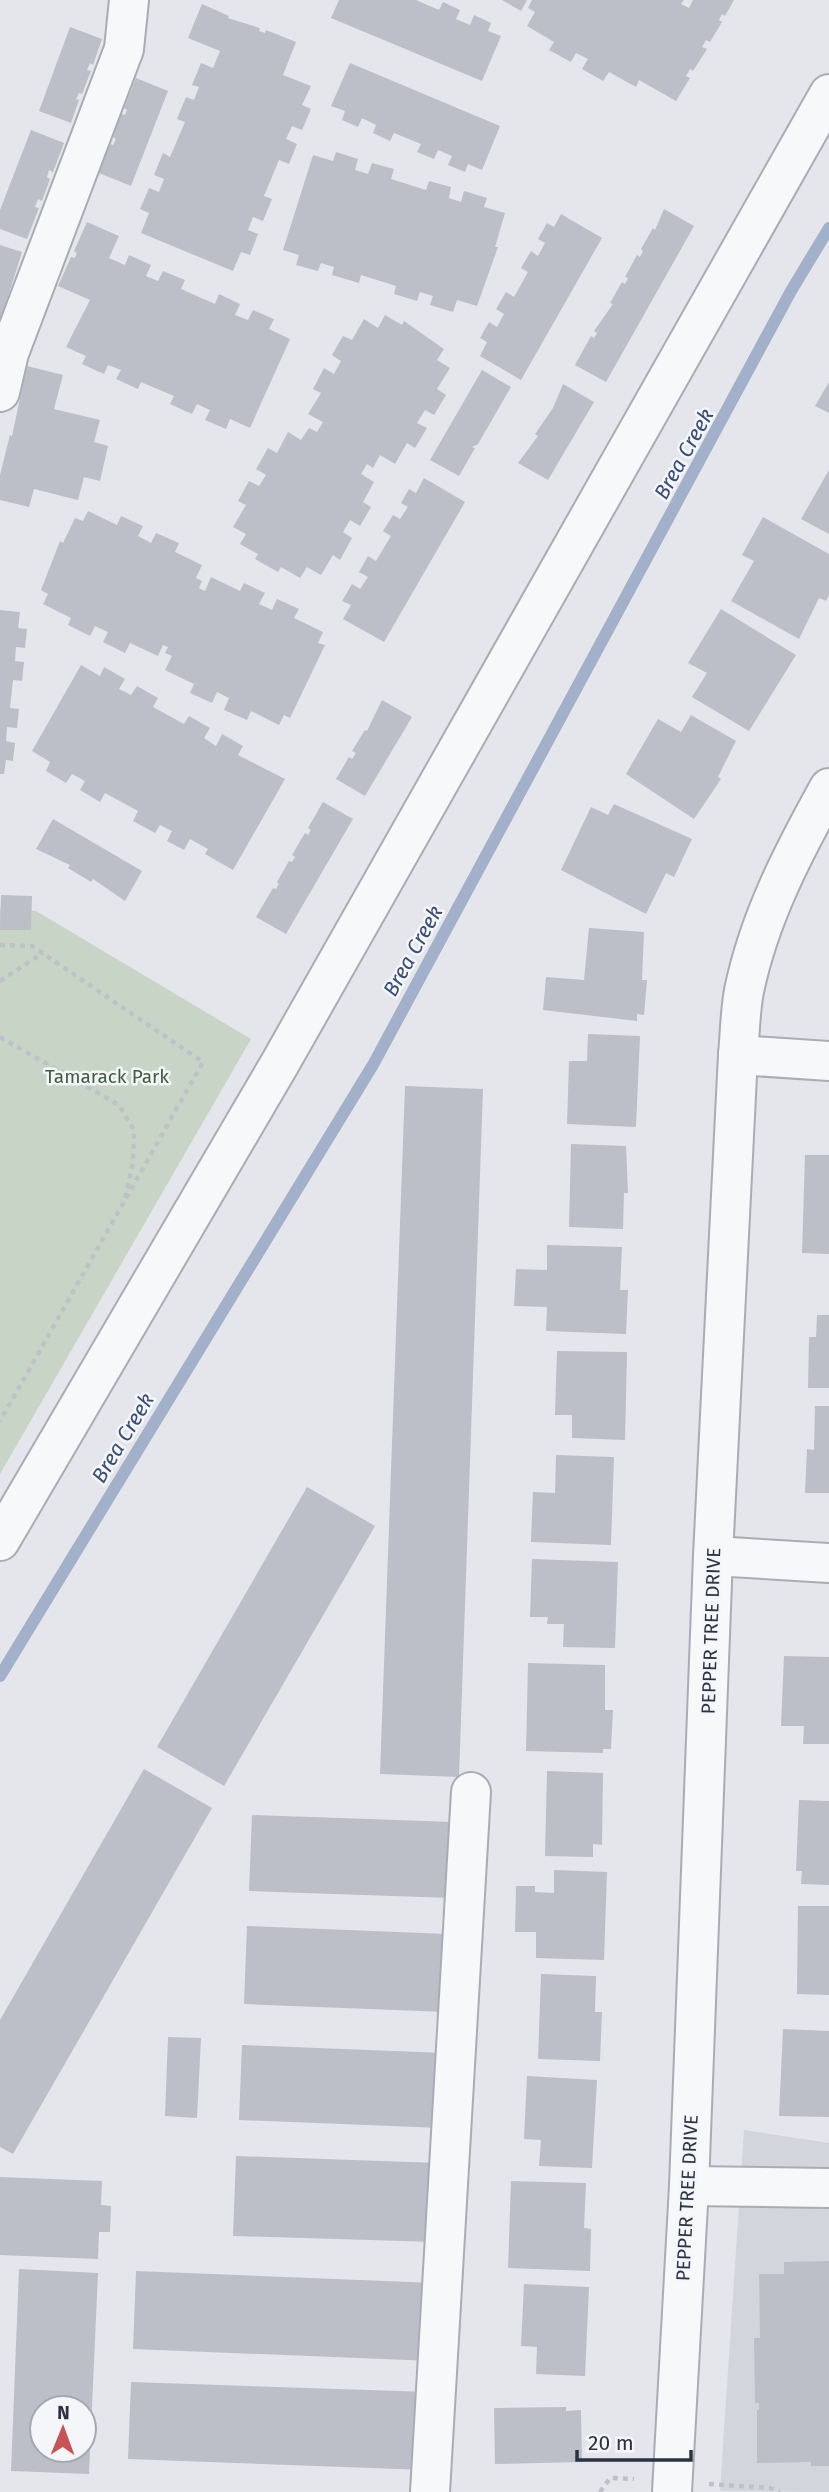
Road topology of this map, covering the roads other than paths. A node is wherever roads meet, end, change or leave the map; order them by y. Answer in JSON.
{"nodes":[{"id":1,"x":129,"y":0,"type":"edge"},
{"id":2,"x":829,"y":94,"type":"edge"},
{"id":3,"x":0,"y":392,"type":"edge"},
{"id":4,"x":829,"y":788,"type":"edge"},
{"id":5,"x":738,"y":1055,"type":"junction"},
{"id":6,"x":829,"y":1061,"type":"edge"},
{"id":7,"x":0,"y":1541,"type":"edge"},
{"id":8,"x":713,"y":1556,"type":"junction"},
{"id":9,"x":829,"y":1563,"type":"edge"},
{"id":10,"x":471,"y":1792,"type":"dead end"},
{"id":11,"x":689,"y":2186,"type":"junction"},
{"id":12,"x":829,"y":2188,"type":"edge"},
{"id":13,"x":430,"y":2492,"type":"edge"},
{"id":14,"x":672,"y":2492,"type":"edge"}],
"edges":[{"from":1,"to":3,"type":"street"},
{"from":2,"to":7,"type":"street"},
{"from":4,"to":5,"type":"street","name":"PEPPER TREE DRIVE"},
{"from":5,"to":6,"type":"street"},
{"from":5,"to":8,"type":"street","name":"PEPPER TREE DRIVE"},
{"from":8,"to":9,"type":"street"},
{"from":8,"to":11,"type":"street","name":"PEPPER TREE DRIVE"},
{"from":10,"to":13,"type":"street"},
{"from":11,"to":12,"type":"street"},
{"from":11,"to":14,"type":"street","name":"PEPPER TREE DRIVE"}]}
